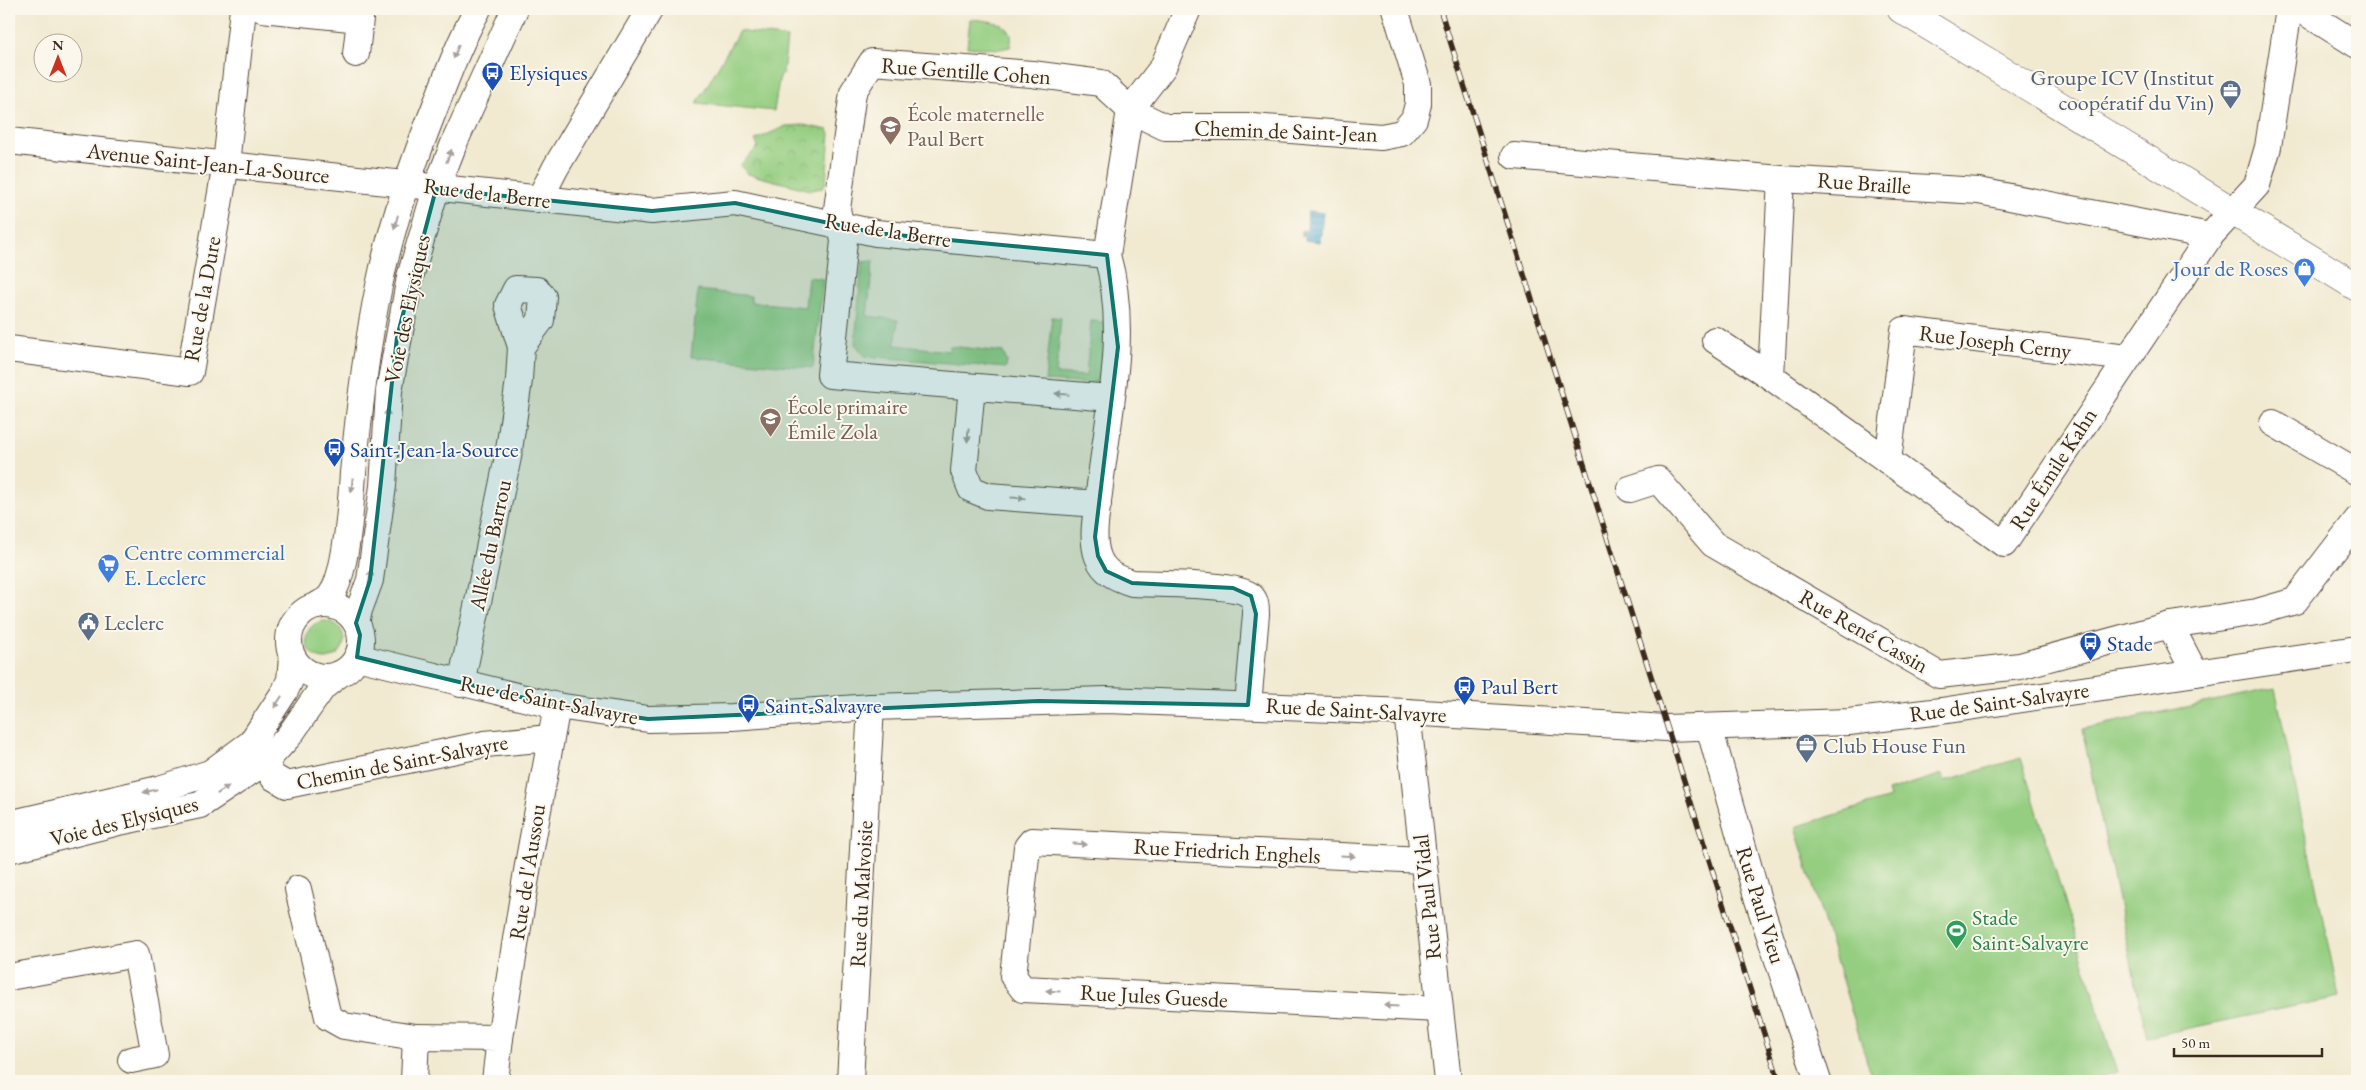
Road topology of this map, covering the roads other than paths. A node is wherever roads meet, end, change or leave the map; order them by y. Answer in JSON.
{"nodes":[{"id":1,"x":243,"y":9,"type":"edge"},
{"id":2,"x":262,"y":9,"type":"edge"},
{"id":3,"x":478,"y":9,"type":"edge"},
{"id":4,"x":515,"y":9,"type":"edge"},
{"id":5,"x":650,"y":9,"type":"edge"},
{"id":6,"x":1188,"y":9,"type":"edge"},
{"id":7,"x":1395,"y":9,"type":"edge"},
{"id":8,"x":1901,"y":9,"type":"edge"},
{"id":9,"x":2289,"y":9,"type":"edge"},
{"id":10,"x":2300,"y":9,"type":"edge"},
{"id":11,"x":2357,"y":45,"type":"edge"},
{"id":12,"x":356,"y":54,"type":"dead end"},
{"id":13,"x":1130,"y":110,"type":"junction"},
{"id":14,"x":9,"y":141,"type":"edge"},
{"id":15,"x":1514,"y":156,"type":"dead end"},
{"id":16,"x":226,"y":164,"type":"junction"},
{"id":17,"x":1782,"y":179,"type":"junction"},
{"id":18,"x":407,"y":184,"type":"junction"},
{"id":19,"x":436,"y":189,"type":"junction"},
{"id":20,"x":539,"y":200,"type":"junction"},
{"id":21,"x":2232,"y":210,"type":"junction"},
{"id":22,"x":842,"y":227,"type":"junction"},
{"id":23,"x":2210,"y":236,"type":"junction"},
{"id":24,"x":1107,"y":255,"type":"junction"},
{"id":25,"x":2357,"y":287,"type":"edge"},
{"id":26,"x":1715,"y":340,"type":"dead end"},
{"id":27,"x":521,"y":347,"type":"dead end"},
{"id":28,"x":9,"y":350,"type":"edge"},
{"id":29,"x":2127,"y":358,"type":"junction"},
{"id":30,"x":1771,"y":377,"type":"junction"},
{"id":31,"x":972,"y":387,"type":"junction"},
{"id":32,"x":1111,"y":398,"type":"junction"},
{"id":33,"x":2273,"y":423,"type":"dead end"},
{"id":34,"x":1888,"y":461,"type":"junction"},
{"id":35,"x":2357,"y":472,"type":"edge"},
{"id":36,"x":1630,"y":490,"type":"dead end"},
{"id":37,"x":1098,"y":504,"type":"junction"},
{"id":38,"x":2357,"y":520,"type":"edge"},
{"id":39,"x":316,"y":606,"type":"junction"},
{"id":40,"x":356,"y":624,"type":"junction"},
{"id":41,"x":2170,"y":625,"type":"junction"},
{"id":42,"x":2357,"y":649,"type":"edge"},
{"id":43,"x":292,"y":657,"type":"junction"},
{"id":44,"x":357,"y":658,"type":"junction"},
{"id":45,"x":2195,"y":673,"type":"junction"},
{"id":46,"x":338,"y":675,"type":"junction"},
{"id":47,"x":461,"y":684,"type":"junction"},
{"id":48,"x":557,"y":706,"type":"junction"},
{"id":49,"x":1248,"y":706,"type":"junction"},
{"id":50,"x":871,"y":708,"type":"junction"},
{"id":51,"x":1407,"y":712,"type":"junction"},
{"id":52,"x":1709,"y":727,"type":"junction"},
{"id":53,"x":550,"y":738,"type":"junction"},
{"id":54,"x":265,"y":762,"type":"junction"},
{"id":55,"x":9,"y":824,"type":"edge"},
{"id":56,"x":1032,"y":842,"type":"joint"},
{"id":57,"x":9,"y":850,"type":"edge"},
{"id":58,"x":1423,"y":860,"type":"junction"},
{"id":59,"x":298,"y":888,"type":"dead end"},
{"id":60,"x":9,"y":977,"type":"edge"},
{"id":61,"x":1439,"y":1009,"type":"junction"},
{"id":62,"x":416,"y":1037,"type":"junction"},
{"id":63,"x":500,"y":1038,"type":"junction"},
{"id":64,"x":131,"y":1060,"type":"dead end"},
{"id":65,"x":414,"y":1081,"type":"edge"},
{"id":66,"x":495,"y":1081,"type":"edge"},
{"id":67,"x":850,"y":1081,"type":"edge"},
{"id":68,"x":1448,"y":1081,"type":"edge"},
{"id":69,"x":1818,"y":1081,"type":"edge"}],
"edges":[{"from":1,"to":16,"type":"street"},
{"from":2,"to":12,"type":"street"},
{"from":3,"to":18,"type":"street","name":"Voie des Elysiques","one_way":true},
{"from":19,"to":4,"type":"street","name":"Voie des Elysiques","one_way":true},
{"from":5,"to":20,"type":"street"},
{"from":6,"to":13,"type":"street"},
{"from":7,"to":13,"type":"street","name":"Chemin de Saint-Jean"},
{"from":8,"to":21,"type":"main road"},
{"from":9,"to":21,"type":"street","name":"Rue Émile Kahn"},
{"from":10,"to":11,"type":"street"},
{"from":13,"to":22,"type":"street","name":"Rue Gentille Cohen"},
{"from":13,"to":24,"type":"street"},
{"from":14,"to":16,"type":"street","name":"Avenue Saint-Jean-La-Source"},
{"from":15,"to":17,"type":"street","name":"Rue Braille"},
{"from":16,"to":18,"type":"street","name":"Avenue Saint-Jean-La-Source"},
{"from":16,"to":28,"type":"street","name":"Rue de la Dure"},
{"from":17,"to":23,"type":"street","name":"Rue Braille"},
{"from":17,"to":30,"type":"street"},
{"from":18,"to":19,"type":"street","name":"Rue de la Berre"},
{"from":18,"to":39,"type":"street","name":"Voie des Elysiques","one_way":true},
{"from":19,"to":20,"type":"street","name":"Rue de la Berre"},
{"from":40,"to":19,"type":"street","name":"Voie des Elysiques","one_way":true},
{"from":20,"to":22,"type":"street","name":"Rue de la Berre"},
{"from":21,"to":23,"type":"street","name":"Rue Émile Kahn"},
{"from":21,"to":25,"type":"main road"},
{"from":22,"to":24,"type":"street","name":"Rue de la Berre"},
{"from":22,"to":31,"type":"street"},
{"from":23,"to":29,"type":"street","name":"Rue Émile Kahn"},
{"from":24,"to":32,"type":"street"},
{"from":26,"to":30,"type":"street","name":"Rue Émile Kahn"},
{"from":27,"to":47,"type":"street","name":"Allée du Barrou"},
{"from":29,"to":34,"type":"street","name":"Rue Joseph Cerny"},
{"from":29,"to":34,"type":"street","name":"Rue Émile Kahn"},
{"from":30,"to":34,"type":"street","name":"Rue Émile Kahn"},
{"from":32,"to":31,"type":"street","one_way":true},
{"from":31,"to":37,"type":"street","one_way":true},
{"from":32,"to":37,"type":"street"},
{"from":33,"to":35,"type":"street"},
{"from":36,"to":41,"type":"street","name":"Rue René Cassin"},
{"from":37,"to":49,"type":"street"},
{"from":38,"to":41,"type":"street"},
{"from":39,"to":40,"type":"street"},
{"from":39,"to":43,"type":"street"},
{"from":40,"to":44,"type":"street"},
{"from":41,"to":45,"type":"street"},
{"from":42,"to":45,"type":"street","name":"Rue de Saint-Salvayre"},
{"from":43,"to":46,"type":"street"},
{"from":43,"to":55,"type":"street","name":"Voie des Elysiques","one_way":true},
{"from":44,"to":46,"type":"street"},
{"from":44,"to":47,"type":"street","name":"Rue de Saint-Salvayre"},
{"from":45,"to":52,"type":"street","name":"Rue de Saint-Salvayre"},
{"from":46,"to":54,"type":"street","name":"Voie des Elysiques"},
{"from":47,"to":48,"type":"street","name":"Rue de Saint-Salvayre"},
{"from":48,"to":50,"type":"street","name":"Rue de Saint-Salvayre"},
{"from":48,"to":53,"type":"street","name":"Rue de l'Aussou"},
{"from":49,"to":50,"type":"street","name":"Rue de Saint-Salvayre"},
{"from":49,"to":51,"type":"street","name":"Rue de Saint-Salvayre"},
{"from":50,"to":67,"type":"street","name":"Rue du Malvoisie"},
{"from":51,"to":52,"type":"street","name":"Rue de Saint-Salvayre"},
{"from":51,"to":58,"type":"street","name":"Rue Paul Vidal"},
{"from":52,"to":69,"type":"street","name":"Rue Paul Vieu"},
{"from":53,"to":54,"type":"street","name":"Chemin de Saint-Salvayre"},
{"from":53,"to":63,"type":"street","name":"Rue de l'Aussou"},
{"from":57,"to":54,"type":"street","name":"Voie des Elysiques","one_way":true},
{"from":56,"to":58,"type":"street","name":"Rue Friedrich Enghels","one_way":true},
{"from":61,"to":56,"type":"street","name":"Rue Jules Guesde","one_way":true},
{"from":58,"to":61,"type":"street","name":"Rue Paul Vidal"},
{"from":59,"to":62,"type":"street"},
{"from":60,"to":64,"type":"street"},
{"from":61,"to":68,"type":"street","name":"Rue Paul Vidal"},
{"from":62,"to":63,"type":"street"},
{"from":62,"to":65,"type":"street"},
{"from":63,"to":66,"type":"street","name":"Rue de l'Aussou"}]}
